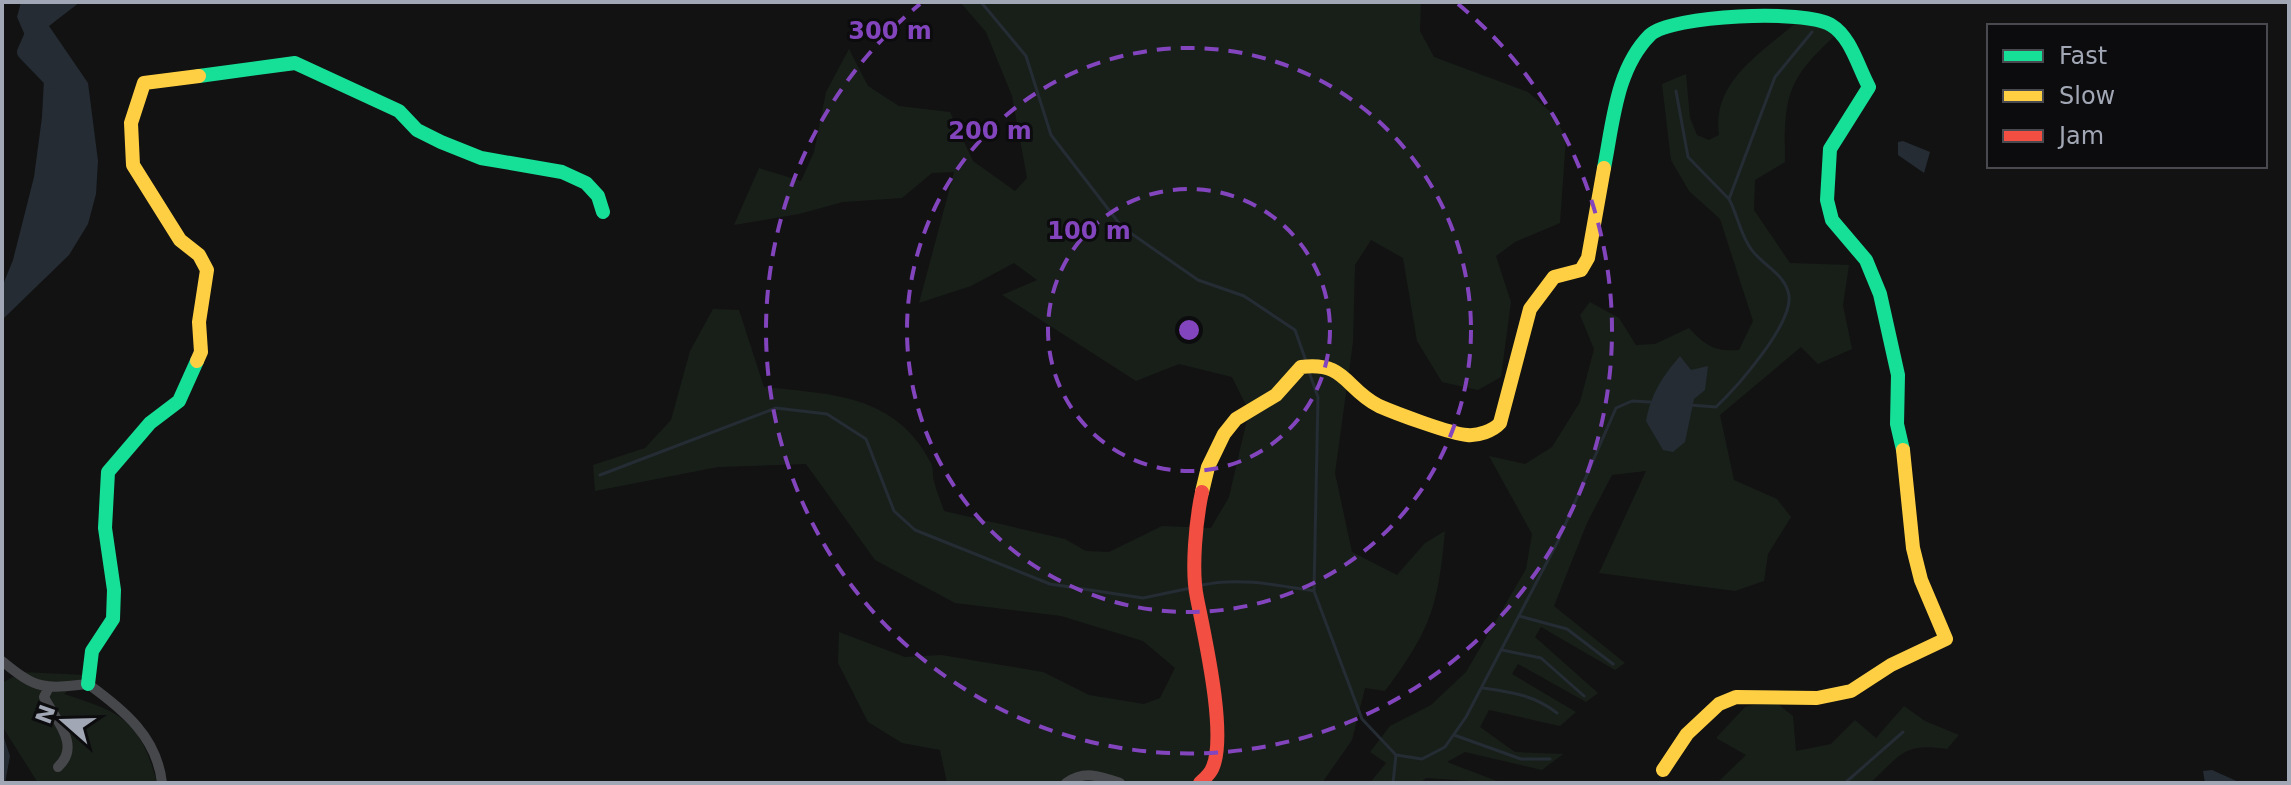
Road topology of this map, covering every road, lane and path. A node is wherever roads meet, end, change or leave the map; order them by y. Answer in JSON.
{"nodes":[{"id":1,"x":603,"y":212,"type":"dead end"},
{"id":2,"x":2,"y":661,"type":"edge"},
{"id":3,"x":88,"y":684,"type":"junction"},
{"id":4,"x":48,"y":689,"type":"junction"},
{"id":5,"x":58,"y":767,"type":"dead end"},
{"id":6,"x":1663,"y":770,"type":"dead end"},
{"id":7,"x":162,"y":783,"type":"edge"},
{"id":8,"x":1066,"y":783,"type":"edge"},
{"id":9,"x":1120,"y":783,"type":"edge"},
{"id":10,"x":1200,"y":783,"type":"edge"}],
"edges":[{"from":1,"to":3,"type":"street"},
{"from":2,"to":4,"type":"street"},
{"from":3,"to":4,"type":"street"},
{"from":3,"to":7,"type":"street"},
{"from":4,"to":5,"type":"street"},
{"from":6,"to":10,"type":"street"},
{"from":8,"to":9,"type":"street"}]}
